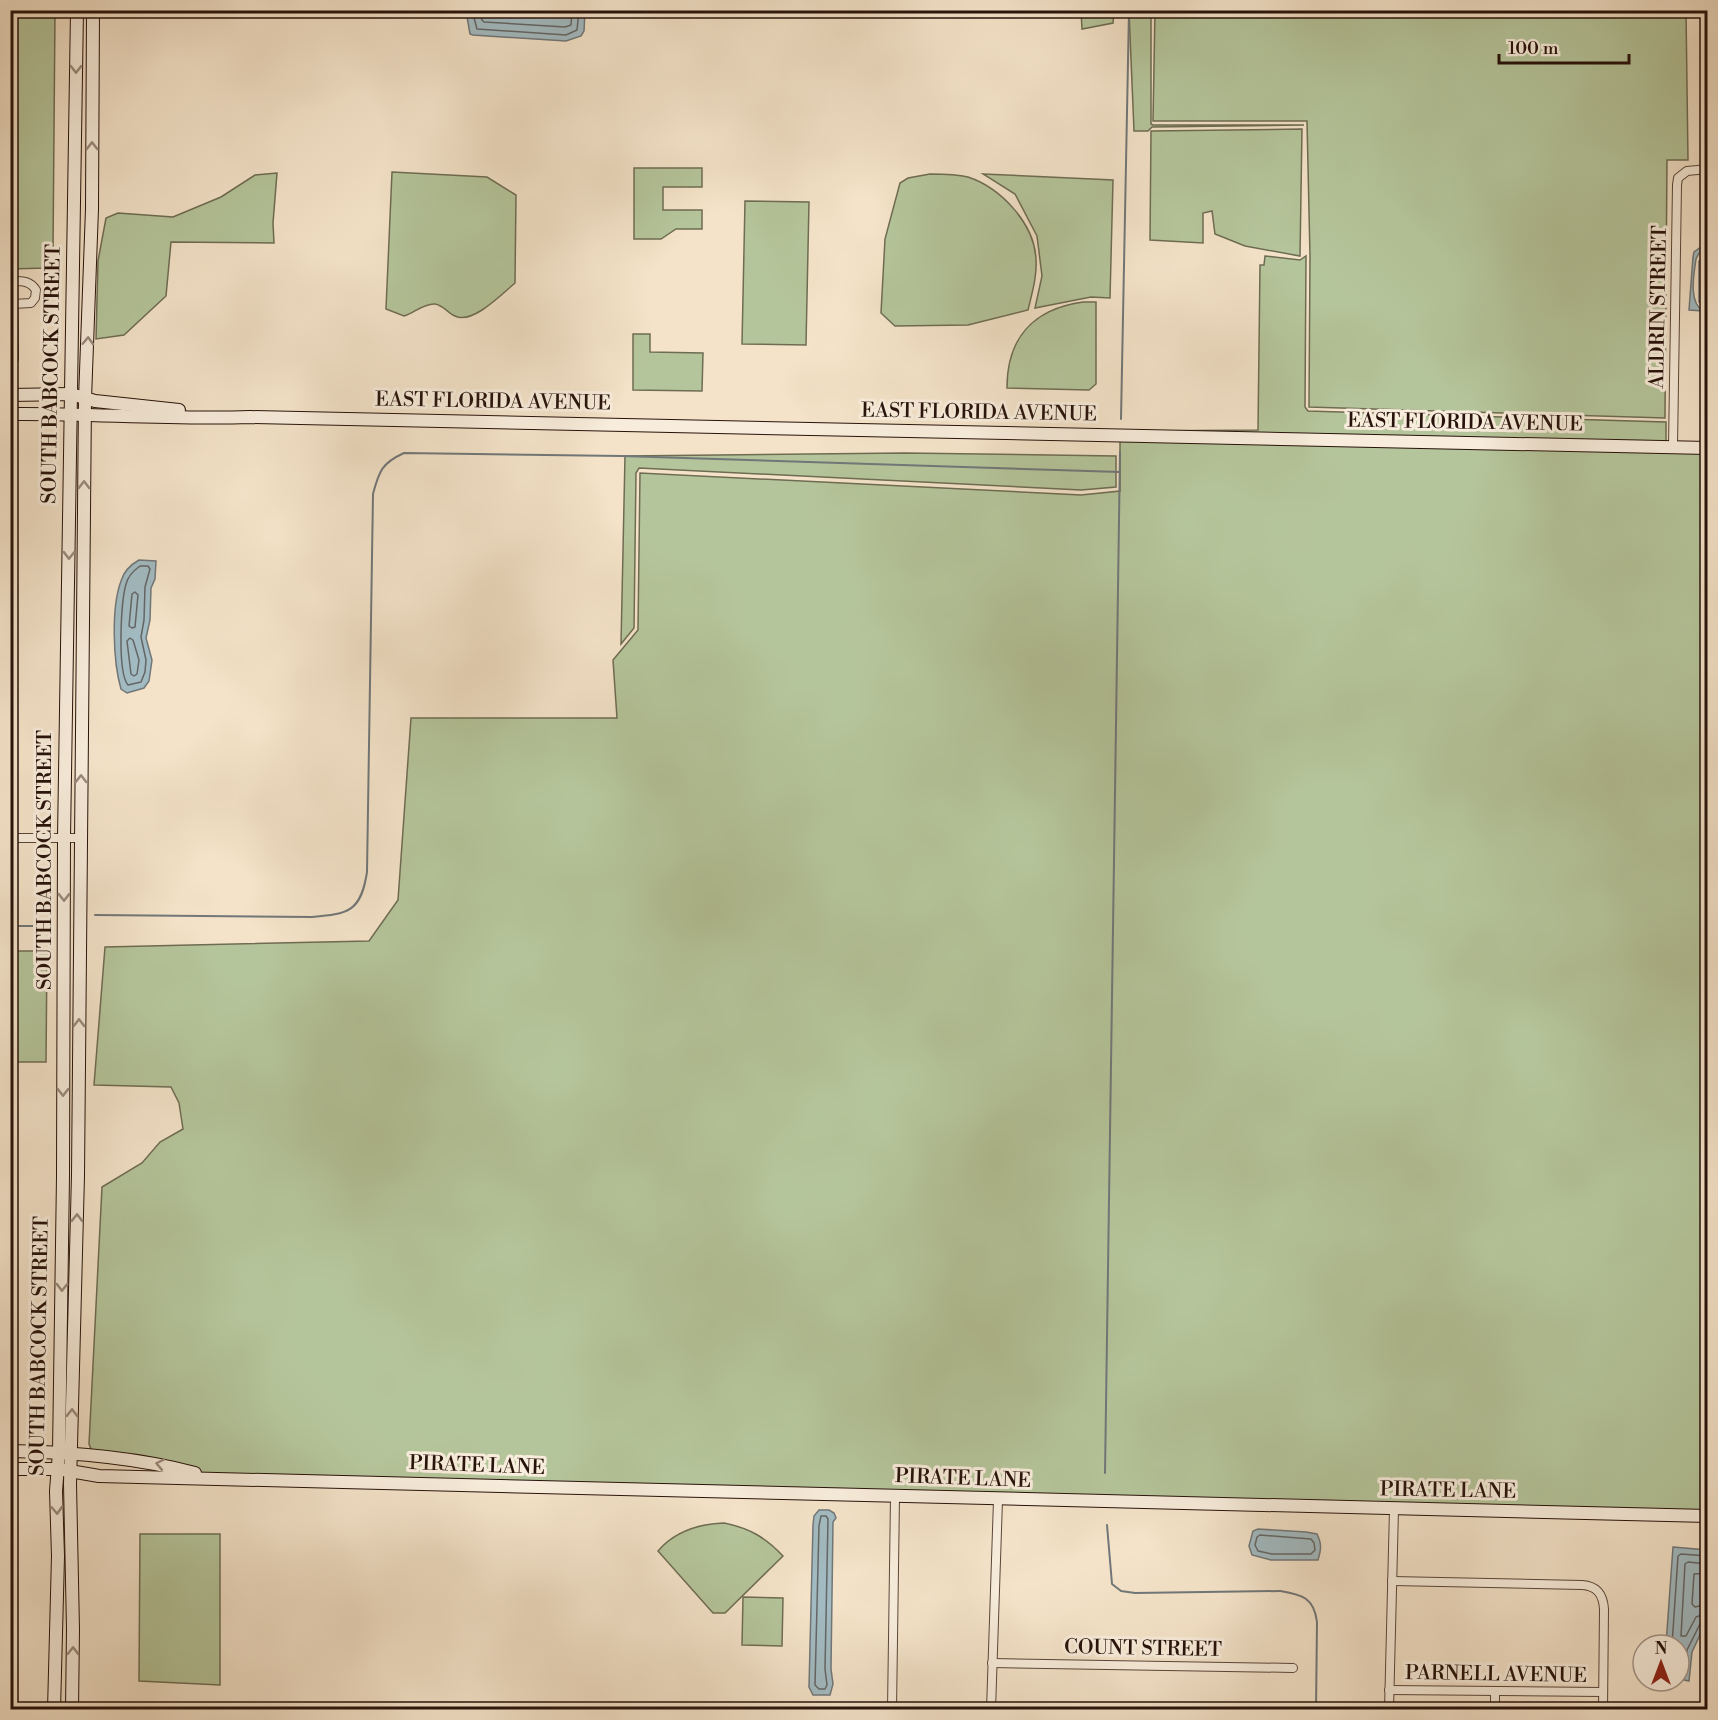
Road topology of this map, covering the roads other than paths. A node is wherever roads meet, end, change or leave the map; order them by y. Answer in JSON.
{"nodes":[{"id":1,"x":77,"y":10,"type":"edge"},
{"id":2,"x":93,"y":10,"type":"edge"},
{"id":3,"x":1707,"y":169,"type":"edge"},
{"id":4,"x":13,"y":304,"type":"dead end"},
{"id":5,"x":10,"y":365,"type":"edge"},
{"id":6,"x":71,"y":394,"type":"junction"},
{"id":7,"x":10,"y":395,"type":"edge"},
{"id":8,"x":85,"y":399,"type":"junction"},
{"id":9,"x":10,"y":414,"type":"edge"},
{"id":10,"x":71,"y":414,"type":"junction"},
{"id":11,"x":85,"y":414,"type":"junction"},
{"id":12,"x":250,"y":417,"type":"junction"},
{"id":13,"x":1673,"y":447,"type":"junction"},
{"id":14,"x":1707,"y":448,"type":"edge"},
{"id":15,"x":10,"y":838,"type":"edge"},
{"id":16,"x":64,"y":838,"type":"junction"},
{"id":17,"x":80,"y":838,"type":"junction"},
{"id":18,"x":10,"y":1451,"type":"edge"},
{"id":19,"x":65,"y":1453,"type":"junction"},
{"id":20,"x":10,"y":1469,"type":"edge"},
{"id":21,"x":64,"y":1470,"type":"junction"},
{"id":22,"x":217,"y":1478,"type":"junction"},
{"id":23,"x":895,"y":1497,"type":"junction"},
{"id":24,"x":998,"y":1500,"type":"junction"},
{"id":25,"x":1394,"y":1509,"type":"junction"},
{"id":26,"x":1707,"y":1516,"type":"edge"},
{"id":27,"x":1392,"y":1581,"type":"junction"},
{"id":28,"x":992,"y":1663,"type":"junction"},
{"id":29,"x":1293,"y":1668,"type":"dead end"},
{"id":30,"x":1389,"y":1690,"type":"junction"},
{"id":31,"x":1495,"y":1691,"type":"junction"},
{"id":32,"x":1603,"y":1692,"type":"junction"},
{"id":33,"x":54,"y":1710,"type":"edge"},
{"id":34,"x":72,"y":1710,"type":"edge"},
{"id":35,"x":892,"y":1710,"type":"edge"},
{"id":36,"x":991,"y":1710,"type":"edge"},
{"id":37,"x":1389,"y":1710,"type":"edge"},
{"id":38,"x":1495,"y":1710,"type":"edge"},
{"id":39,"x":1602,"y":1710,"type":"edge"}],
"edges":[{"from":1,"to":6,"type":"street","name":"SOUTH BABCOCK STREET","one_way":true},
{"from":8,"to":2,"type":"street","name":"SOUTH BABCOCK STREET","one_way":true},
{"from":3,"to":13,"type":"street","name":"ALDRIN STREET"},
{"from":4,"to":5,"type":"street"},
{"from":6,"to":7,"type":"street"},
{"from":6,"to":8,"type":"street","name":"EAST FLORIDA AVENUE"},
{"from":6,"to":10,"type":"street","name":"SOUTH BABCOCK STREET"},
{"from":8,"to":11,"type":"street","name":"SOUTH BABCOCK STREET"},
{"from":8,"to":12,"type":"street","name":"EAST FLORIDA AVENUE"},
{"from":9,"to":10,"type":"street","name":"EAST FLORIDA AVENUE"},
{"from":10,"to":11,"type":"street","name":"EAST FLORIDA AVENUE"},
{"from":10,"to":16,"type":"street","name":"SOUTH BABCOCK STREET","one_way":true},
{"from":11,"to":12,"type":"street","name":"EAST FLORIDA AVENUE"},
{"from":17,"to":11,"type":"street","name":"SOUTH BABCOCK STREET","one_way":true},
{"from":12,"to":13,"type":"street","name":"EAST FLORIDA AVENUE"},
{"from":13,"to":14,"type":"street","name":"EAST FLORIDA AVENUE"},
{"from":15,"to":16,"type":"street"},
{"from":16,"to":17,"type":"street"},
{"from":16,"to":19,"type":"street","name":"SOUTH BABCOCK STREET","one_way":true},
{"from":19,"to":17,"type":"street","name":"SOUTH BABCOCK STREET","one_way":true},
{"from":18,"to":19,"type":"street","name":"PIRATE LANE"},
{"from":19,"to":21,"type":"street","name":"SOUTH BABCOCK STREET"},
{"from":22,"to":19,"type":"street","name":"PIRATE LANE","one_way":true},
{"from":20,"to":21,"type":"street","name":"PIRATE LANE"},
{"from":21,"to":22,"type":"street","name":"PIRATE LANE"},
{"from":21,"to":33,"type":"street","name":"SOUTH BABCOCK STREET","one_way":true},
{"from":34,"to":21,"type":"street","name":"SOUTH BABCOCK STREET","one_way":true},
{"from":22,"to":23,"type":"street","name":"PIRATE LANE"},
{"from":23,"to":24,"type":"street","name":"PIRATE LANE"},
{"from":23,"to":35,"type":"street"},
{"from":24,"to":25,"type":"street","name":"PIRATE LANE"},
{"from":24,"to":28,"type":"street"},
{"from":25,"to":26,"type":"street","name":"PIRATE LANE"},
{"from":25,"to":27,"type":"street"},
{"from":27,"to":30,"type":"street"},
{"from":27,"to":32,"type":"street"},
{"from":28,"to":29,"type":"street","name":"COUNT STREET"},
{"from":28,"to":36,"type":"street"},
{"from":30,"to":31,"type":"street","name":"PARNELL AVENUE"},
{"from":30,"to":37,"type":"street"},
{"from":31,"to":32,"type":"street","name":"PARNELL AVENUE"},
{"from":31,"to":38,"type":"street"},
{"from":32,"to":39,"type":"street"}]}
